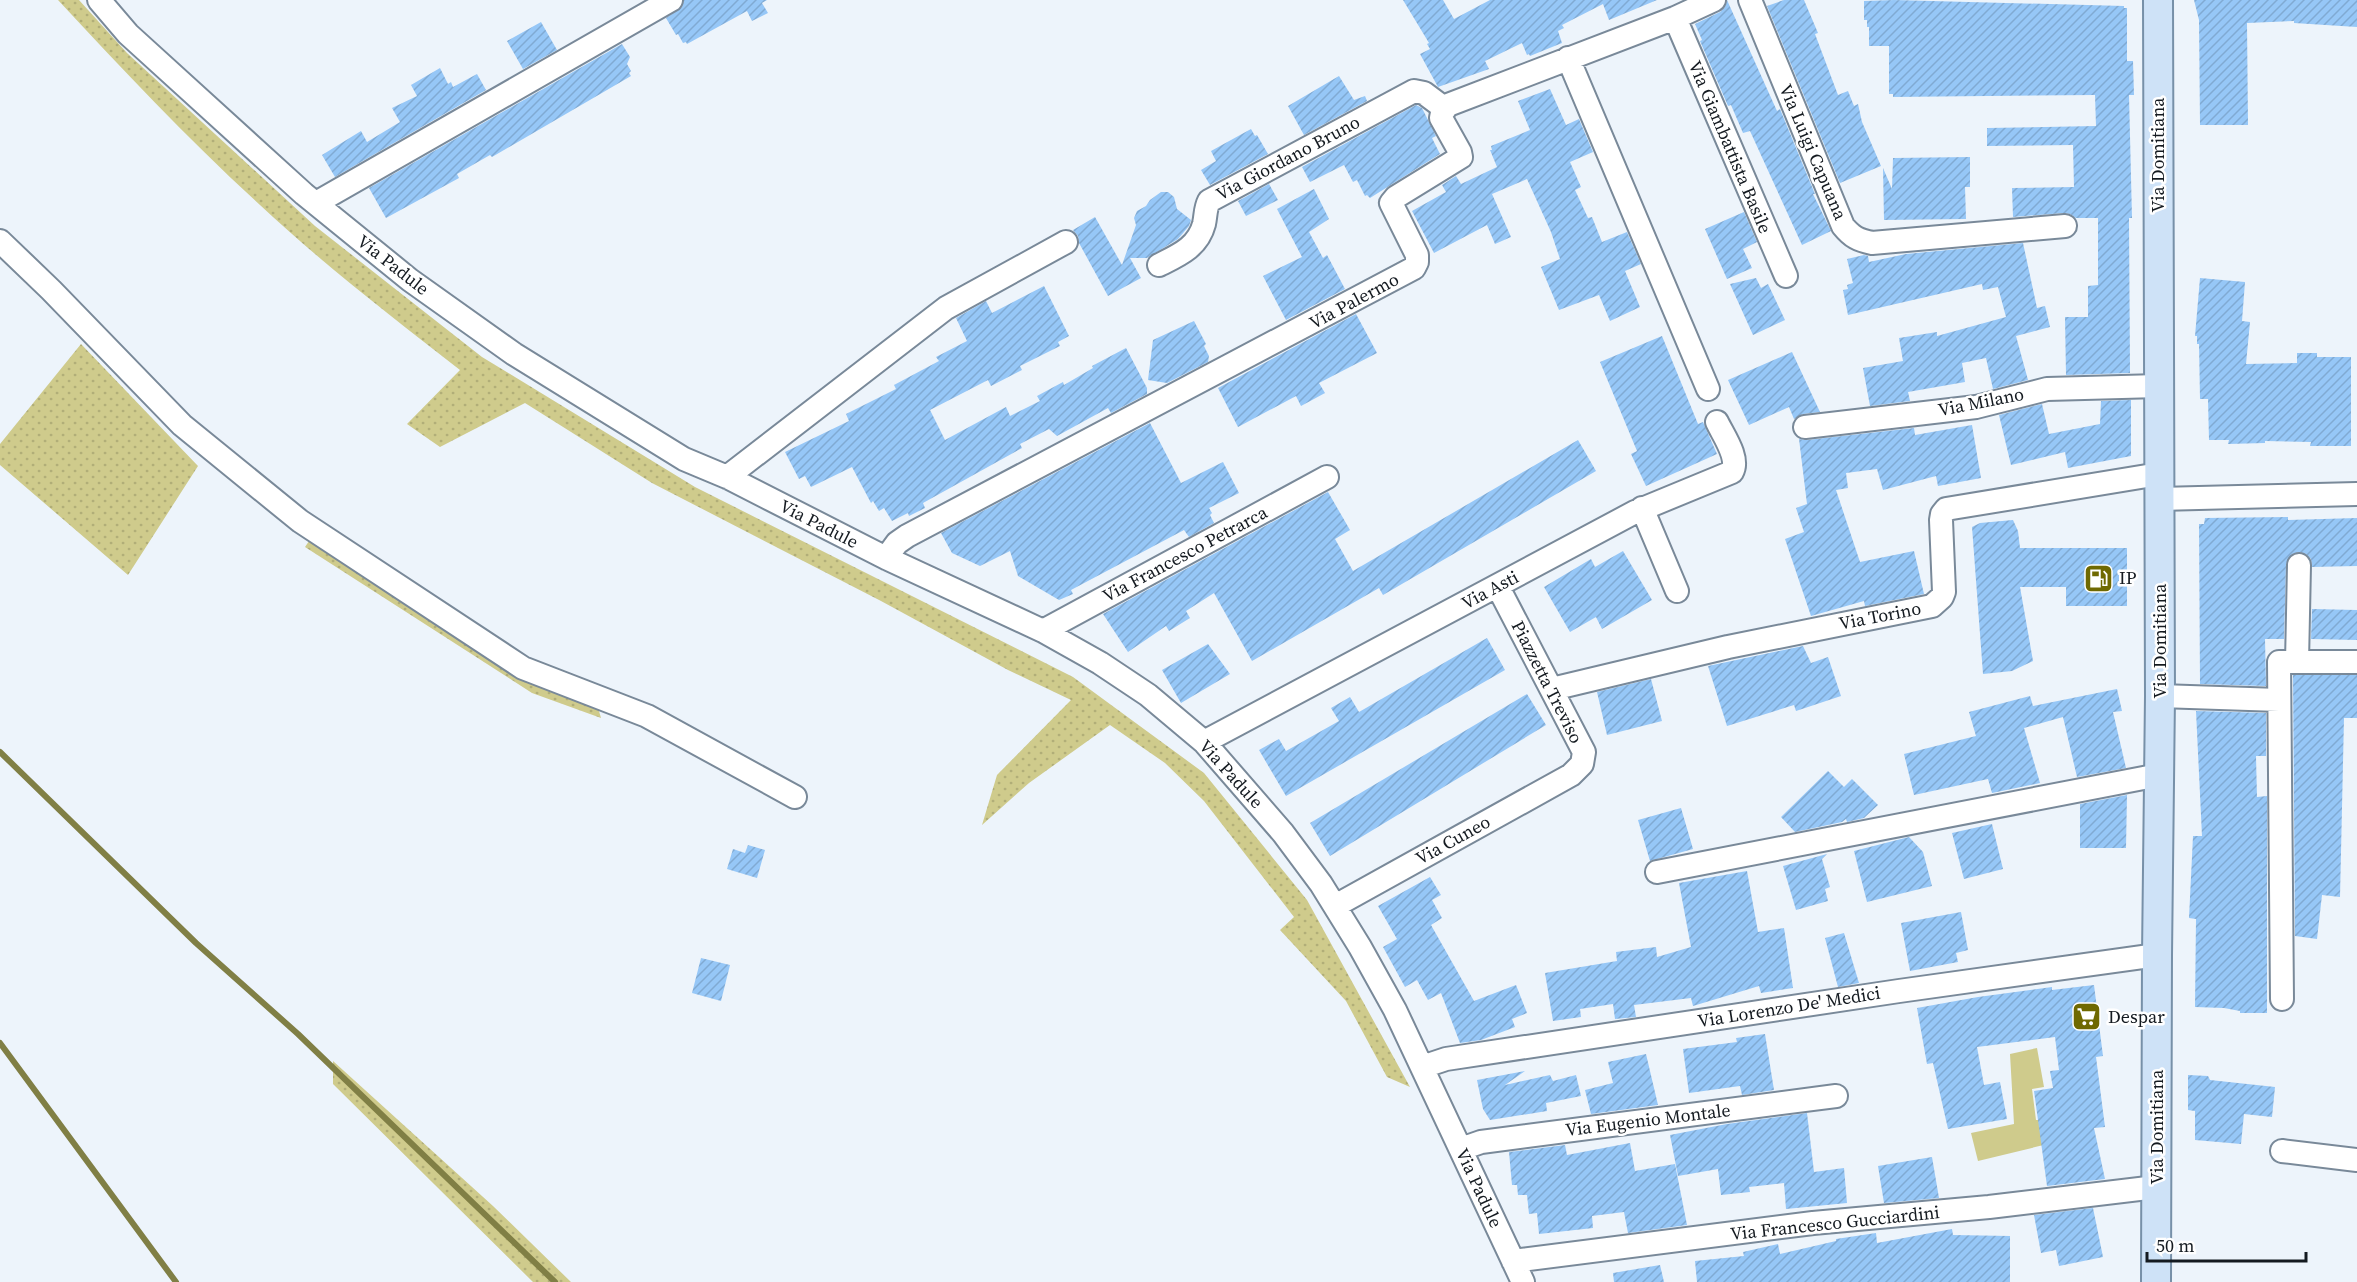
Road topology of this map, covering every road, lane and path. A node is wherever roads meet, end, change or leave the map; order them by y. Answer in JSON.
{"nodes":[{"id":1,"x":99,"y":0,"type":"edge"},
{"id":2,"x":671,"y":0,"type":"edge"},
{"id":3,"x":1714,"y":0,"type":"edge"},
{"id":4,"x":1750,"y":0,"type":"edge"},
{"id":5,"x":2158,"y":0,"type":"edge"},
{"id":6,"x":1675,"y":18,"type":"junction"},
{"id":7,"x":1568,"y":58,"type":"junction"},
{"id":8,"x":1444,"y":108,"type":"junction"},
{"id":9,"x":316,"y":203,"type":"junction"},
{"id":10,"x":2065,"y":226,"type":"dead end"},
{"id":11,"x":0,"y":241,"type":"edge"},
{"id":12,"x":1066,"y":242,"type":"dead end"},
{"id":13,"x":1159,"y":265,"type":"dead end"},
{"id":14,"x":1786,"y":276,"type":"dead end"},
{"id":15,"x":2159,"y":386,"type":"junction"},
{"id":16,"x":1708,"y":389,"type":"dead end"},
{"id":17,"x":1717,"y":422,"type":"dead end"},
{"id":18,"x":1805,"y":427,"type":"dead end"},
{"id":19,"x":727,"y":477,"type":"junction"},
{"id":20,"x":1327,"y":477,"type":"dead end"},
{"id":21,"x":2159,"y":486,"type":"junction"},
{"id":22,"x":2357,"y":494,"type":"edge"},
{"id":23,"x":1642,"y":508,"type":"junction"},
{"id":24,"x":886,"y":558,"type":"junction"},
{"id":25,"x":2299,"y":565,"type":"dead end"},
{"id":26,"x":1498,"y":587,"type":"junction"},
{"id":27,"x":1677,"y":591,"type":"dead end"},
{"id":28,"x":1042,"y":630,"type":"junction"},
{"id":29,"x":2297,"y":662,"type":"junction"},
{"id":30,"x":2357,"y":662,"type":"edge"},
{"id":31,"x":1552,"y":690,"type":"junction"},
{"id":32,"x":2160,"y":696,"type":"junction"},
{"id":33,"x":2279,"y":699,"type":"junction"},
{"id":34,"x":1204,"y":742,"type":"junction"},
{"id":35,"x":1571,"y":775,"type":"joint"},
{"id":36,"x":2159,"y":775,"type":"junction"},
{"id":37,"x":795,"y":797,"type":"dead end"},
{"id":38,"x":1657,"y":872,"type":"dead end"},
{"id":39,"x":1335,"y":906,"type":"junction"},
{"id":40,"x":2157,"y":955,"type":"junction"},
{"id":41,"x":2282,"y":999,"type":"dead end"},
{"id":42,"x":1422,"y":1067,"type":"junction"},
{"id":43,"x":1836,"y":1096,"type":"dead end"},
{"id":44,"x":1461,"y":1149,"type":"junction"},
{"id":45,"x":2282,"y":1151,"type":"dead end"},
{"id":46,"x":2357,"y":1160,"type":"edge"},
{"id":47,"x":2156,"y":1186,"type":"junction"},
{"id":48,"x":1513,"y":1261,"type":"junction"},
{"id":49,"x":1523,"y":1282,"type":"edge"},
{"id":50,"x":2156,"y":1282,"type":"edge"}],
"edges":[{"from":1,"to":9,"type":"street","name":"Via Padule"},
{"from":2,"to":9,"type":"street"},
{"from":3,"to":6,"type":"street"},
{"from":4,"to":10,"type":"street","name":"Via Luigi Capuana"},
{"from":5,"to":15,"type":"main road","name":"Via Domitiana"},
{"from":6,"to":7,"type":"street"},
{"from":6,"to":14,"type":"street","name":"Via Giambattista Basile"},
{"from":7,"to":8,"type":"street"},
{"from":7,"to":16,"type":"street"},
{"from":8,"to":13,"type":"street","name":"Via Giordano Bruno"},
{"from":8,"to":24,"type":"street","name":"Via Palermo"},
{"from":9,"to":19,"type":"street","name":"Via Padule"},
{"from":11,"to":37,"type":"street"},
{"from":12,"to":19,"type":"street"},
{"from":15,"to":18,"type":"street","name":"Via Milano"},
{"from":15,"to":21,"type":"main road","name":"Via Domitiana"},
{"from":17,"to":23,"type":"street","name":"Via Asti"},
{"from":19,"to":24,"type":"street","name":"Via Padule"},
{"from":20,"to":28,"type":"street","name":"Via Francesco Petrarca"},
{"from":21,"to":22,"type":"street"},
{"from":21,"to":31,"type":"street","name":"Via Torino"},
{"from":21,"to":32,"type":"main road","name":"Via Domitiana"},
{"from":23,"to":26,"type":"street","name":"Via Asti"},
{"from":23,"to":27,"type":"street"},
{"from":24,"to":28,"type":"street","name":"Via Padule"},
{"from":25,"to":29,"type":"street"},
{"from":26,"to":31,"type":"street","name":"Piazzetta Treviso"},
{"from":26,"to":34,"type":"street","name":"Via Asti"},
{"from":28,"to":34,"type":"street","name":"Via Padule"},
{"from":29,"to":30,"type":"street"},
{"from":29,"to":33,"type":"street"},
{"from":31,"to":35,"type":"street","name":"Piazzetta Treviso"},
{"from":32,"to":33,"type":"street"},
{"from":32,"to":36,"type":"main road","name":"Via Domitiana"},
{"from":33,"to":41,"type":"street"},
{"from":34,"to":39,"type":"street","name":"Via Padule"},
{"from":35,"to":39,"type":"street","name":"Via Cuneo"},
{"from":36,"to":38,"type":"street"},
{"from":36,"to":40,"type":"main road","name":"Via Domitiana"},
{"from":39,"to":42,"type":"street","name":"Via Padule"},
{"from":40,"to":42,"type":"street","name":"Via Lorenzo De' Medici"},
{"from":40,"to":47,"type":"main road","name":"Via Domitiana"},
{"from":42,"to":44,"type":"street","name":"Via Padule"},
{"from":43,"to":44,"type":"street","name":"Via Eugenio Montale"},
{"from":44,"to":48,"type":"street","name":"Via Padule"},
{"from":45,"to":46,"type":"street"},
{"from":47,"to":48,"type":"street","name":"Via Francesco Gucciardini"},
{"from":47,"to":50,"type":"main road","name":"Via Domitiana"},
{"from":48,"to":49,"type":"street","name":"Via Padule"}]}
